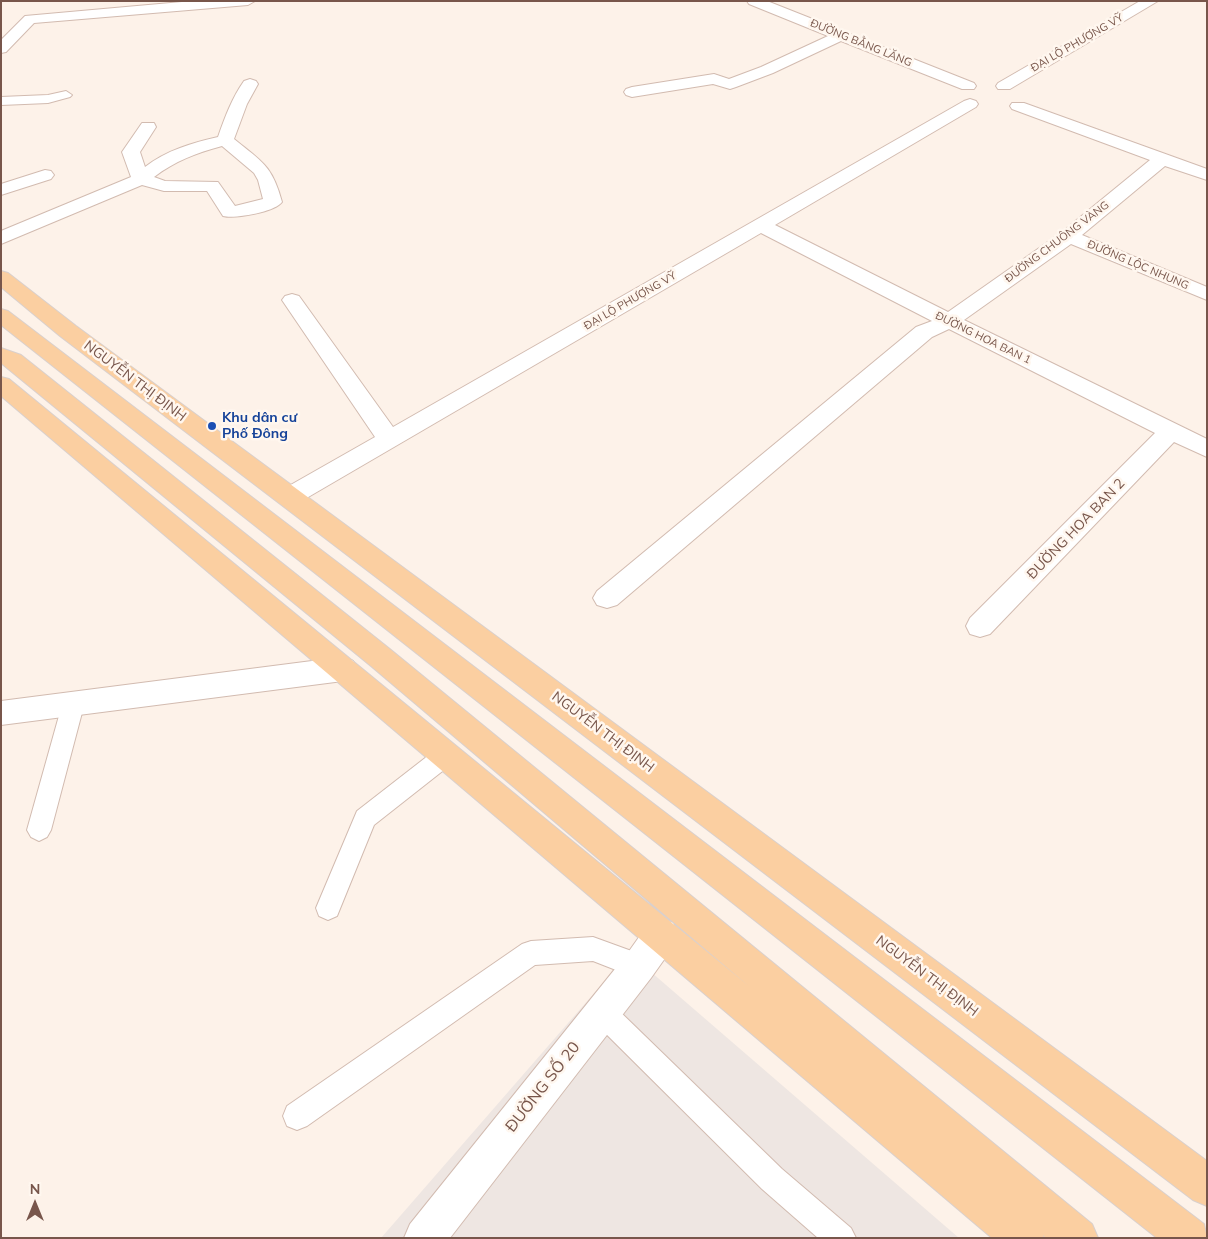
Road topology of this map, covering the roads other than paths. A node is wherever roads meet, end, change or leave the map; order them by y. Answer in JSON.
{"nodes":[{"id":1,"x":248,"y":1,"type":"edge"},
{"id":2,"x":754,"y":1,"type":"edge"},
{"id":3,"x":1151,"y":1,"type":"edge"},
{"id":4,"x":842,"y":35,"type":"junction"},
{"id":5,"x":1,"y":49,"type":"edge"},
{"id":6,"x":250,"y":84,"type":"dead end"},
{"id":7,"x":632,"y":92,"type":"dead end"},
{"id":8,"x":986,"y":94,"type":"junction"},
{"id":9,"x":66,"y":95,"type":"dead end"},
{"id":10,"x":1,"y":101,"type":"edge"},
{"id":11,"x":1018,"y":106,"type":"junction"},
{"id":12,"x":148,"y":128,"type":"dead end"},
{"id":13,"x":225,"y":140,"type":"junction"},
{"id":14,"x":1162,"y":159,"type":"junction"},
{"id":15,"x":44,"y":175,"type":"dead end"},
{"id":16,"x":1207,"y":175,"type":"edge"},
{"id":17,"x":141,"y":179,"type":"junction"},
{"id":18,"x":1,"y":190,"type":"edge"},
{"id":19,"x":761,"y":225,"type":"junction"},
{"id":20,"x":1069,"y":236,"type":"junction"},
{"id":21,"x":1,"y":238,"type":"edge"},
{"id":22,"x":1,"y":277,"type":"edge"},
{"id":23,"x":1207,"y":294,"type":"edge"},
{"id":24,"x":292,"y":300,"type":"dead end"},
{"id":25,"x":1,"y":314,"type":"edge"},
{"id":26,"x":949,"y":322,"type":"junction"},
{"id":27,"x":1,"y":355,"type":"edge"},
{"id":28,"x":1,"y":384,"type":"edge"},
{"id":29,"x":1171,"y":431,"type":"junction"},
{"id":30,"x":389,"y":439,"type":"junction"},
{"id":31,"x":1207,"y":449,"type":"edge"},
{"id":32,"x":290,"y":497,"type":"junction"},
{"id":33,"x":607,"y":598,"type":"dead end"},
{"id":34,"x":980,"y":626,"type":"dead end"},
{"id":35,"x":381,"y":658,"type":"junction"},
{"id":36,"x":343,"y":669,"type":"junction"},
{"id":37,"x":73,"y":705,"type":"junction"},
{"id":38,"x":1,"y":713,"type":"edge"},
{"id":39,"x":446,"y":755,"type":"junction"},
{"id":40,"x":39,"y":830,"type":"dead end"},
{"id":41,"x":328,"y":908,"type":"dead end"},
{"id":42,"x":675,"y":924,"type":"junction"},
{"id":43,"x":640,"y":966,"type":"junction"},
{"id":44,"x":602,"y":1012,"type":"junction"},
{"id":45,"x":297,"y":1116,"type":"dead end"},
{"id":46,"x":1207,"y":1186,"type":"edge"},
{"id":47,"x":424,"y":1238,"type":"edge"},
{"id":48,"x":841,"y":1238,"type":"edge"},
{"id":49,"x":1024,"y":1238,"type":"edge"},
{"id":50,"x":1078,"y":1238,"type":"edge"},
{"id":51,"x":1190,"y":1238,"type":"edge"}],
"edges":[{"from":1,"to":5,"type":"street"},
{"from":2,"to":4,"type":"street","name":"ĐƯỜNG BẰNG LĂNG"},
{"from":3,"to":8,"type":"street","name":"ĐẠI LỘ PHƯỢNG VỸ"},
{"from":4,"to":7,"type":"street"},
{"from":4,"to":8,"type":"street","name":"ĐƯỜNG BẰNG LĂNG"},
{"from":6,"to":13,"type":"street"},
{"from":8,"to":11,"type":"street"},
{"from":8,"to":11,"type":"street","name":"ĐƯỜNG BẰNG LĂNG"},
{"from":8,"to":19,"type":"street","name":"ĐẠI LỘ PHƯỢNG VỸ"},
{"from":9,"to":10,"type":"lane"},
{"from":11,"to":14,"type":"street"},
{"from":12,"to":17,"type":"street"},
{"from":13,"to":17,"type":"street"},
{"from":13,"to":17,"type":"street"},
{"from":14,"to":16,"type":"street"},
{"from":14,"to":20,"type":"street","name":"ĐƯỜNG CHUÔNG VÀNG"},
{"from":15,"to":18,"type":"street"},
{"from":17,"to":21,"type":"street"},
{"from":19,"to":26,"type":"street","name":"ĐƯỜNG HOA BAN 1"},
{"from":19,"to":30,"type":"street","name":"ĐẠI LỘ PHƯỢNG VỸ"},
{"from":20,"to":23,"type":"street","name":"ĐƯỜNG LỘC NHUNG"},
{"from":20,"to":26,"type":"street","name":"ĐƯỜNG CHUÔNG VÀNG"},
{"from":22,"to":32,"type":"main road","name":"NGUYỄN THỊ ĐỊNH"},
{"from":24,"to":30,"type":"street"},
{"from":25,"to":51,"type":"main road","name":"NGUYỄN THỊ ĐỊNH"},
{"from":26,"to":29,"type":"street","name":"ĐƯỜNG HOA BAN 1"},
{"from":26,"to":33,"type":"street","name":"ĐƯỜNG CHUÔNG VÀNG"},
{"from":27,"to":35,"type":"main road"},
{"from":28,"to":36,"type":"main road"},
{"from":29,"to":31,"type":"street","name":"ĐƯỜNG HOA BAN 1"},
{"from":29,"to":34,"type":"street","name":"ĐƯỜNG HOA BAN 2"},
{"from":30,"to":32,"type":"street","name":"ĐẠI LỘ PHƯỢNG VỸ"},
{"from":32,"to":46,"type":"main road","name":"NGUYỄN THỊ ĐỊNH"},
{"from":35,"to":36,"type":"main road"},
{"from":35,"to":42,"type":"main road"},
{"from":36,"to":37,"type":"street"},
{"from":36,"to":39,"type":"main road"},
{"from":37,"to":38,"type":"street"},
{"from":37,"to":40,"type":"lane"},
{"from":39,"to":41,"type":"lane"},
{"from":39,"to":42,"type":"main road"},
{"from":42,"to":43,"type":"street","name":"ĐƯỜNG SỐ 20"},
{"from":42,"to":49,"type":"main road"},
{"from":42,"to":50,"type":"main road"},
{"from":43,"to":44,"type":"street","name":"ĐƯỜNG SỐ 20"},
{"from":43,"to":45,"type":"lane"},
{"from":44,"to":47,"type":"street","name":"ĐƯỜNG SỐ 20"},
{"from":44,"to":48,"type":"lane"}]}
